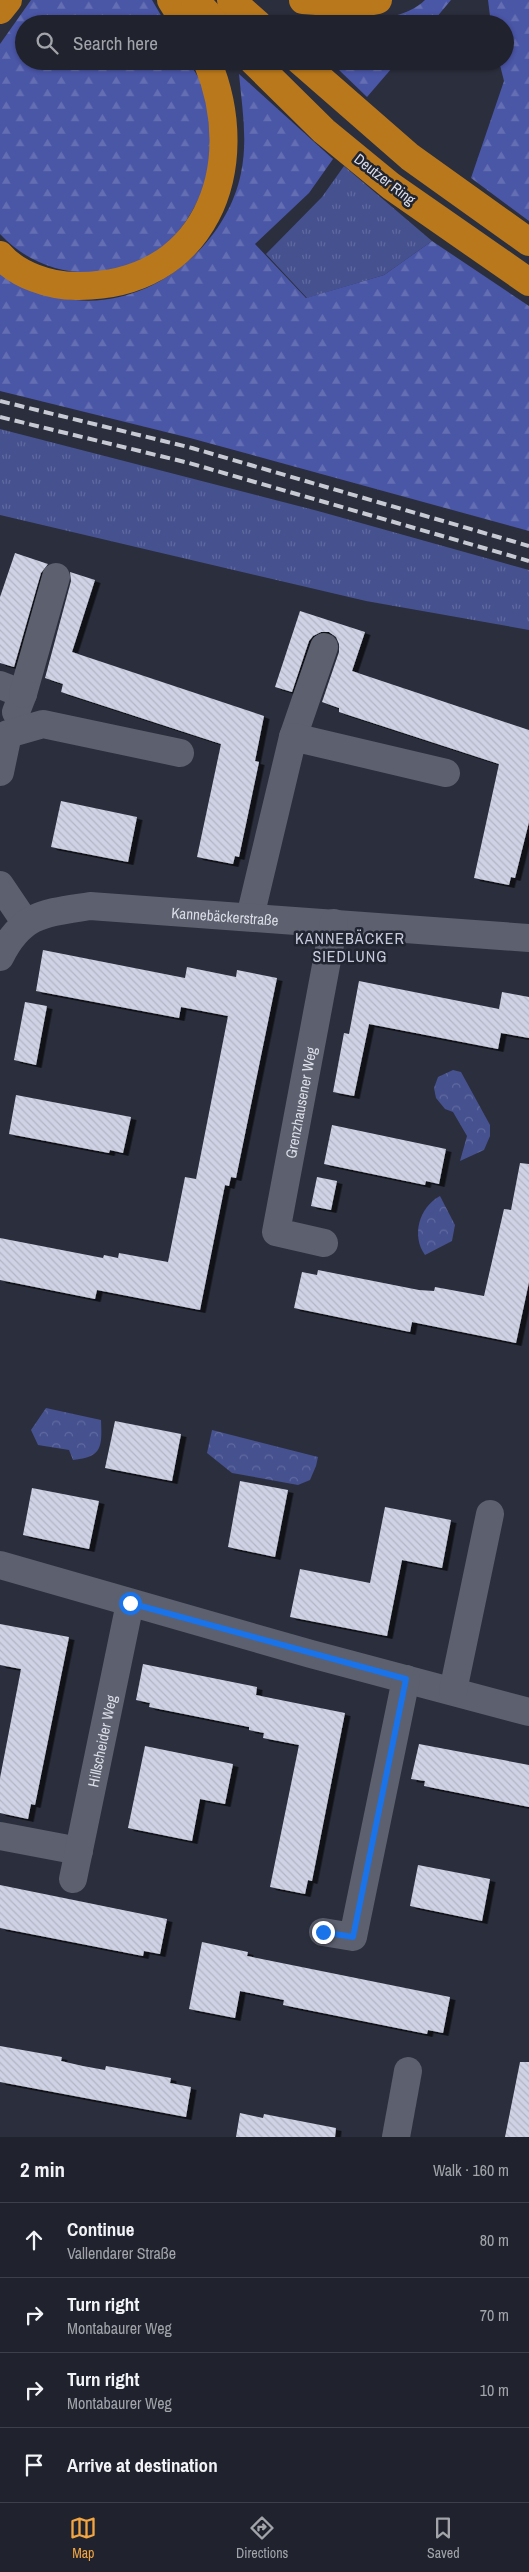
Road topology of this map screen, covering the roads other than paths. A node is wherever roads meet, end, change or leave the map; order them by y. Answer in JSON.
{"nodes":[{"id":1,"x":8,"y":0,"type":"edge"},
{"id":2,"x":171,"y":0,"type":"edge"},
{"id":3,"x":195,"y":0,"type":"edge"},
{"id":4,"x":231,"y":0,"type":"edge"},
{"id":5,"x":304,"y":0,"type":"edge"},
{"id":6,"x":378,"y":0,"type":"edge"},
{"id":7,"x":0,"y":10,"type":"edge"},
{"id":8,"x":180,"y":15,"type":"edge"},
{"id":9,"x":209,"y":15,"type":"edge"},
{"id":10,"x":248,"y":15,"type":"edge"},
{"id":11,"x":211,"y":70,"type":"edge"},
{"id":12,"x":262,"y":70,"type":"edge"},
{"id":13,"x":310,"y":70,"type":"edge"},
{"id":14,"x":529,"y":242,"type":"edge"},
{"id":15,"x":0,"y":255,"type":"edge"},
{"id":16,"x":529,"y":282,"type":"edge"},
{"id":17,"x":56,"y":577,"type":"dead end"},
{"id":18,"x":324,"y":647,"type":"dead end"},
{"id":19,"x":11,"y":689,"type":"edge"},
{"id":20,"x":8,"y":734,"type":"junction"},
{"id":21,"x":293,"y":737,"type":"junction"},
{"id":22,"x":180,"y":753,"type":"dead end"},
{"id":23,"x":0,"y":772,"type":"edge"},
{"id":24,"x":446,"y":773,"type":"dead end"},
{"id":25,"x":0,"y":885,"type":"edge"},
{"id":26,"x":250,"y":918,"type":"junction"},
{"id":27,"x":25,"y":922,"type":"junction"},
{"id":28,"x":334,"y":923,"type":"junction"},
{"id":29,"x":529,"y":938,"type":"edge"},
{"id":30,"x":0,"y":957,"type":"edge"},
{"id":31,"x":324,"y":1243,"type":"dead end"},
{"id":32,"x":490,"y":1514,"type":"dead end"},
{"id":33,"x":0,"y":1565,"type":"edge"},
{"id":34,"x":130,"y":1603,"type":"junction"},
{"id":35,"x":406,"y":1679,"type":"junction"},
{"id":36,"x":453,"y":1691,"type":"junction"},
{"id":37,"x":529,"y":1712,"type":"edge"},
{"id":38,"x":0,"y":1836,"type":"edge"},
{"id":39,"x":79,"y":1851,"type":"junction"},
{"id":40,"x":73,"y":1879,"type":"dead end"},
{"id":41,"x":323,"y":1932,"type":"dead end"},
{"id":42,"x":408,"y":2072,"type":"dead end"},
{"id":43,"x":396,"y":2137,"type":"edge"}],
"edges":[{"from":1,"to":7,"type":"highway"},
{"from":2,"to":8,"type":"highway"},
{"from":3,"to":9,"type":"highway"},
{"from":4,"to":10,"type":"highway"},
{"from":5,"to":6,"type":"highway"},
{"from":11,"to":15,"type":"highway"},
{"from":12,"to":16,"type":"highway","name":"Deutzer Ring"},
{"from":13,"to":14,"type":"highway"},
{"from":17,"to":19,"type":"street"},
{"from":18,"to":21,"type":"street"},
{"from":19,"to":20,"type":"street"},
{"from":20,"to":22,"type":"street"},
{"from":20,"to":23,"type":"street"},
{"from":21,"to":24,"type":"street"},
{"from":21,"to":26,"type":"street"},
{"from":25,"to":27,"type":"street"},
{"from":26,"to":27,"type":"street","name":"Kannebäckerstraße"},
{"from":26,"to":28,"type":"street","name":"Kannebäckerstraße"},
{"from":27,"to":30,"type":"street","name":"Kannebäckerstraße"},
{"from":28,"to":29,"type":"street","name":"Kannebäckerstraße"},
{"from":28,"to":31,"type":"street","name":"Grenzhausener Weg"},
{"from":32,"to":36,"type":"street"},
{"from":33,"to":34,"type":"street"},
{"from":34,"to":35,"type":"street"},
{"from":34,"to":39,"type":"street","name":"Hillscheider Weg"},
{"from":35,"to":36,"type":"street"},
{"from":35,"to":41,"type":"street"},
{"from":36,"to":37,"type":"street"},
{"from":38,"to":39,"type":"street"},
{"from":39,"to":40,"type":"street","name":"Hillscheider Weg"},
{"from":42,"to":43,"type":"street"}]}
